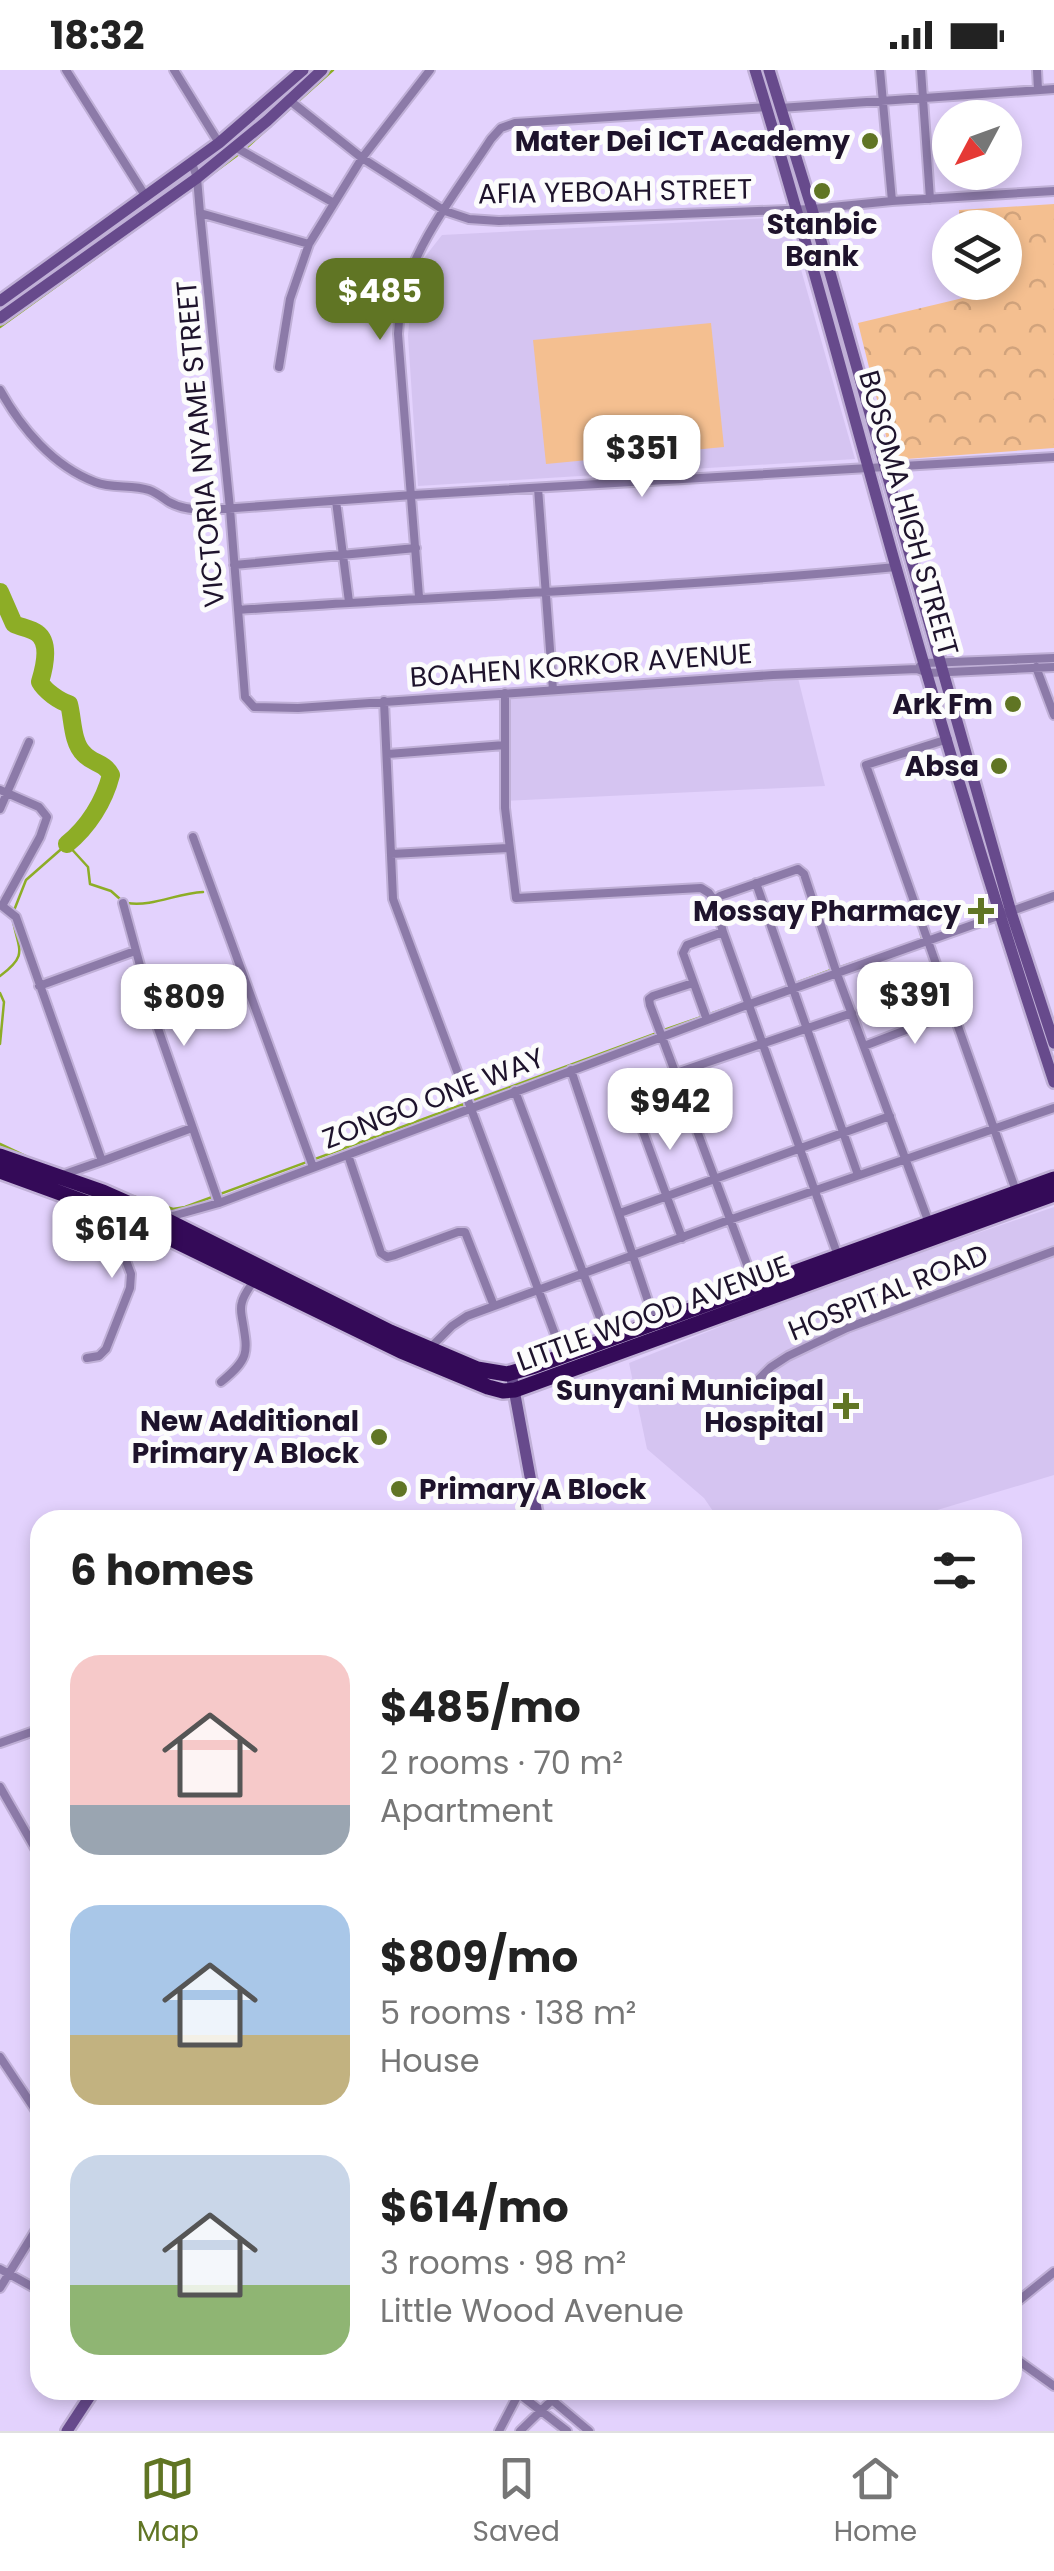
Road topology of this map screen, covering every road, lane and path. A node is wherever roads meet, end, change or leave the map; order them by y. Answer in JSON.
{"nodes":[{"id":1,"x":66,"y":70,"type":"edge"},
{"id":2,"x":174,"y":70,"type":"edge"},
{"id":3,"x":303,"y":70,"type":"edge"},
{"id":4,"x":322,"y":70,"type":"edge"},
{"id":5,"x":430,"y":70,"type":"edge"},
{"id":6,"x":755,"y":70,"type":"edge"},
{"id":7,"x":770,"y":70,"type":"edge"},
{"id":8,"x":880,"y":70,"type":"edge"},
{"id":9,"x":920,"y":70,"type":"edge"},
{"id":10,"x":1037,"y":70,"type":"edge"},
{"id":11,"x":1038,"y":90,"type":"junction"},
{"id":12,"x":1054,"y":90,"type":"edge"},
{"id":13,"x":922,"y":98,"type":"junction"},
{"id":14,"x":289,"y":100,"type":"junction"},
{"id":15,"x":883,"y":101,"type":"junction"},
{"id":16,"x":774,"y":107,"type":"junction"},
{"id":17,"x":219,"y":143,"type":"junction"},
{"id":18,"x":235,"y":147,"type":"junction"},
{"id":19,"x":362,"y":158,"type":"junction"},
{"id":20,"x":192,"y":163,"type":"junction"},
{"id":21,"x":197,"y":178,"type":"junction"},
{"id":22,"x":1054,"y":191,"type":"edge"},
{"id":23,"x":146,"y":196,"type":"junction"},
{"id":24,"x":930,"y":199,"type":"junction"},
{"id":25,"x":892,"y":201,"type":"junction"},
{"id":26,"x":334,"y":203,"type":"junction"},
{"id":27,"x":798,"y":209,"type":"junction"},
{"id":28,"x":812,"y":209,"type":"junction"},
{"id":29,"x":445,"y":210,"type":"junction"},
{"id":30,"x":200,"y":214,"type":"junction"},
{"id":31,"x":309,"y":244,"type":"junction"},
{"id":32,"x":0,"y":301,"type":"edge"},
{"id":33,"x":0,"y":318,"type":"edge"},
{"id":34,"x":278,"y":367,"type":"dead end"},
{"id":35,"x":0,"y":390,"type":"edge"},
{"id":36,"x":1054,"y":457,"type":"edge"},
{"id":37,"x":885,"y":467,"type":"junction"},
{"id":38,"x":870,"y":468,"type":"junction"},
{"id":39,"x":538,"y":488,"type":"junction"},
{"id":40,"x":413,"y":495,"type":"junction"},
{"id":41,"x":336,"y":501,"type":"junction"},
{"id":42,"x":230,"y":508,"type":"junction"},
{"id":43,"x":416,"y":548,"type":"junction"},
{"id":44,"x":342,"y":555,"type":"junction"},
{"id":45,"x":234,"y":565,"type":"junction"},
{"id":46,"x":896,"y":567,"type":"junction"},
{"id":47,"x":546,"y":591,"type":"junction"},
{"id":48,"x":420,"y":597,"type":"junction"},
{"id":49,"x":349,"y":602,"type":"junction"},
{"id":50,"x":238,"y":610,"type":"junction"},
{"id":51,"x":1054,"y":658,"type":"edge"},
{"id":52,"x":1054,"y":666,"type":"edge"},
{"id":53,"x":941,"y":667,"type":"junction"},
{"id":54,"x":923,"y":668,"type":"junction"},
{"id":55,"x":1036,"y":668,"type":"junction"},
{"id":56,"x":553,"y":690,"type":"junction"},
{"id":57,"x":505,"y":693,"type":"junction"},
{"id":58,"x":384,"y":701,"type":"junction"},
{"id":59,"x":249,"y":704,"type":"joint"},
{"id":60,"x":1054,"y":716,"type":"edge"},
{"id":61,"x":948,"y":739,"type":"junction"},
{"id":62,"x":30,"y":742,"type":"dead end"},
{"id":63,"x":505,"y":745,"type":"junction"},
{"id":64,"x":388,"y":754,"type":"junction"},
{"id":65,"x":4,"y":791,"type":"edge"},
{"id":66,"x":0,"y":808,"type":"edge"},
{"id":67,"x":192,"y":836,"type":"dead end"},
{"id":68,"x":508,"y":848,"type":"junction"},
{"id":69,"x":391,"y":854,"type":"junction"},
{"id":70,"x":756,"y":884,"type":"junction"},
{"id":71,"x":1054,"y":896,"type":"edge"},
{"id":72,"x":714,"y":900,"type":"junction"},
{"id":73,"x":123,"y":904,"type":"dead end"},
{"id":74,"x":6,"y":909,"type":"edge"},
{"id":75,"x":1005,"y":914,"type":"junction"},
{"id":76,"x":723,"y":932,"type":"junction"},
{"id":77,"x":927,"y":941,"type":"junction"},
{"id":78,"x":135,"y":951,"type":"junction"},
{"id":79,"x":837,"y":974,"type":"junction"},
{"id":80,"x":693,"y":982,"type":"junction"},
{"id":81,"x":40,"y":986,"type":"junction"},
{"id":82,"x":793,"y":989,"type":"junction"},
{"id":83,"x":747,"y":1004,"type":"junction"},
{"id":84,"x":952,"y":1012,"type":"junction"},
{"id":85,"x":852,"y":1013,"type":"junction"},
{"id":86,"x":708,"y":1020,"type":"junction"},
{"id":87,"x":808,"y":1028,"type":"junction"},
{"id":88,"x":663,"y":1036,"type":"junction"},
{"id":89,"x":1054,"y":1043,"type":"edge"},
{"id":90,"x":761,"y":1044,"type":"junction"},
{"id":91,"x":864,"y":1046,"type":"junction"},
{"id":92,"x":571,"y":1070,"type":"junction"},
{"id":93,"x":676,"y":1074,"type":"junction"},
{"id":94,"x":1054,"y":1082,"type":"edge"},
{"id":95,"x":516,"y":1091,"type":"junction"},
{"id":96,"x":472,"y":1108,"type":"junction"},
{"id":97,"x":1054,"y":1108,"type":"edge"},
{"id":98,"x":890,"y":1116,"type":"junction"},
{"id":99,"x":192,"y":1128,"type":"junction"},
{"id":100,"x":994,"y":1128,"type":"junction"},
{"id":101,"x":844,"y":1132,"type":"junction"},
{"id":102,"x":800,"y":1148,"type":"junction"},
{"id":103,"x":348,"y":1154,"type":"junction"},
{"id":104,"x":0,"y":1156,"type":"edge"},
{"id":105,"x":906,"y":1158,"type":"junction"},
{"id":106,"x":102,"y":1161,"type":"junction"},
{"id":107,"x":314,"y":1167,"type":"junction"},
{"id":108,"x":0,"y":1171,"type":"edge"},
{"id":109,"x":858,"y":1175,"type":"junction"},
{"id":110,"x":58,"y":1177,"type":"junction"},
{"id":111,"x":715,"y":1180,"type":"junction"},
{"id":112,"x":1054,"y":1180,"type":"edge"},
{"id":113,"x":816,"y":1190,"type":"junction"},
{"id":114,"x":1017,"y":1194,"type":"junction"},
{"id":115,"x":1054,"y":1194,"type":"edge"},
{"id":116,"x":668,"y":1196,"type":"junction"},
{"id":117,"x":219,"y":1203,"type":"junction"},
{"id":118,"x":620,"y":1213,"type":"junction"},
{"id":119,"x":126,"y":1217,"type":"junction"},
{"id":120,"x":164,"y":1219,"type":"junction"},
{"id":121,"x":730,"y":1220,"type":"junction"},
{"id":122,"x":929,"y":1223,"type":"junction"},
{"id":123,"x":682,"y":1238,"type":"junction"},
{"id":124,"x":911,"y":1238,"type":"junction"},
{"id":125,"x":880,"y":1250,"type":"junction"},
{"id":126,"x":1054,"y":1251,"type":"edge"},
{"id":127,"x":634,"y":1255,"type":"junction"},
{"id":128,"x":838,"y":1257,"type":"junction"},
{"id":129,"x":584,"y":1274,"type":"junction"},
{"id":130,"x":254,"y":1280,"type":"junction"},
{"id":131,"x":755,"y":1286,"type":"junction"},
{"id":132,"x":540,"y":1291,"type":"junction"},
{"id":133,"x":494,"y":1306,"type":"junction"},
{"id":134,"x":655,"y":1322,"type":"junction"},
{"id":135,"x":608,"y":1339,"type":"junction"},
{"id":136,"x":430,"y":1348,"type":"junction"},
{"id":137,"x":563,"y":1356,"type":"junction"},
{"id":138,"x":87,"y":1358,"type":"dead end"},
{"id":139,"x":513,"y":1381,"type":"junction"},
{"id":140,"x":221,"y":1382,"type":"dead end"},
{"id":141,"x":748,"y":1390,"type":"dead end"},
{"id":142,"x":536,"y":1510,"type":"edge"},
{"id":143,"x":30,"y":1732,"type":"edge"},
{"id":144,"x":0,"y":1743,"type":"edge"},
{"id":145,"x":0,"y":1787,"type":"edge"},
{"id":146,"x":30,"y":1840,"type":"edge"},
{"id":147,"x":0,"y":2057,"type":"edge"},
{"id":148,"x":30,"y":2103,"type":"edge"},
{"id":149,"x":30,"y":2237,"type":"edge"},
{"id":150,"x":4,"y":2272,"type":"edge"},
{"id":151,"x":1054,"y":2272,"type":"edge"},
{"id":152,"x":30,"y":2286,"type":"edge"},
{"id":153,"x":0,"y":2288,"type":"edge"},
{"id":154,"x":1022,"y":2298,"type":"edge"},
{"id":155,"x":1022,"y":2363,"type":"edge"},
{"id":156,"x":1054,"y":2386,"type":"edge"},
{"id":157,"x":87,"y":2400,"type":"edge"},
{"id":158,"x":513,"y":2400,"type":"edge"},
{"id":159,"x":528,"y":2400,"type":"edge"},
{"id":160,"x":552,"y":2400,"type":"joint"},
{"id":161,"x":542,"y":2412,"type":"junction"},
{"id":162,"x":66,"y":2431,"type":"edge"},
{"id":163,"x":499,"y":2431,"type":"edge"},
{"id":164,"x":520,"y":2431,"type":"edge"},
{"id":165,"x":567,"y":2431,"type":"edge"},
{"id":166,"x":588,"y":2431,"type":"edge"}],
"edges":[{"from":1,"to":23,"type":"street"},
{"from":2,"to":17,"type":"street"},
{"from":3,"to":17,"type":"street"},
{"from":4,"to":14,"type":"street"},
{"from":5,"to":19,"type":"street"},
{"from":6,"to":16,"type":"street","name":"BOSOMA HIGH STREET"},
{"from":7,"to":16,"type":"street","name":"BOSOMA HIGH STREET"},
{"from":8,"to":15,"type":"street"},
{"from":9,"to":13,"type":"street"},
{"from":10,"to":11,"type":"street"},
{"from":11,"to":12,"type":"street"},
{"from":11,"to":13,"type":"street"},
{"from":13,"to":15,"type":"street"},
{"from":13,"to":24,"type":"street"},
{"from":14,"to":18,"type":"street"},
{"from":14,"to":19,"type":"street","name":"AFIA YEBOAH STREET"},
{"from":15,"to":16,"type":"street"},
{"from":15,"to":25,"type":"street"},
{"from":16,"to":27,"type":"street","name":"BOSOMA HIGH STREET"},
{"from":16,"to":28,"type":"street","name":"BOSOMA HIGH STREET"},
{"from":16,"to":29,"type":"street"},
{"from":17,"to":20,"type":"street"},
{"from":18,"to":21,"type":"street"},
{"from":18,"to":26,"type":"street"},
{"from":19,"to":26,"type":"street"},
{"from":19,"to":29,"type":"street","name":"AFIA YEBOAH STREET"},
{"from":20,"to":21,"type":"street","name":"VICTORIA NYAME STREET"},
{"from":20,"to":23,"type":"street"},
{"from":21,"to":30,"type":"street","name":"VICTORIA NYAME STREET"},
{"from":21,"to":33,"type":"street"},
{"from":22,"to":24,"type":"street","name":"AFIA YEBOAH STREET"},
{"from":23,"to":32,"type":"street"},
{"from":24,"to":25,"type":"street","name":"AFIA YEBOAH STREET"},
{"from":25,"to":28,"type":"street","name":"AFIA YEBOAH STREET"},
{"from":26,"to":31,"type":"street"},
{"from":27,"to":28,"type":"street","name":"AFIA YEBOAH STREET"},
{"from":27,"to":29,"type":"street","name":"AFIA YEBOAH STREET"},
{"from":27,"to":38,"type":"street","name":"BOSOMA HIGH STREET"},
{"from":28,"to":37,"type":"street","name":"BOSOMA HIGH STREET"},
{"from":29,"to":40,"type":"street"},
{"from":30,"to":31,"type":"street"},
{"from":30,"to":42,"type":"street","name":"VICTORIA NYAME STREET"},
{"from":31,"to":34,"type":"street"},
{"from":35,"to":42,"type":"street"},
{"from":36,"to":37,"type":"street"},
{"from":37,"to":38,"type":"street"},
{"from":37,"to":53,"type":"street","name":"BOSOMA HIGH STREET"},
{"from":38,"to":39,"type":"street"},
{"from":38,"to":46,"type":"street","name":"BOSOMA HIGH STREET"},
{"from":39,"to":40,"type":"street"},
{"from":39,"to":47,"type":"street"},
{"from":40,"to":41,"type":"street"},
{"from":40,"to":43,"type":"street"},
{"from":41,"to":42,"type":"street"},
{"from":41,"to":44,"type":"street"},
{"from":42,"to":45,"type":"street","name":"VICTORIA NYAME STREET"},
{"from":43,"to":44,"type":"street"},
{"from":43,"to":48,"type":"street"},
{"from":44,"to":45,"type":"street"},
{"from":44,"to":49,"type":"street"},
{"from":45,"to":50,"type":"street","name":"VICTORIA NYAME STREET"},
{"from":46,"to":47,"type":"street"},
{"from":46,"to":54,"type":"street","name":"BOSOMA HIGH STREET"},
{"from":47,"to":48,"type":"street"},
{"from":47,"to":56,"type":"street"},
{"from":48,"to":49,"type":"street"},
{"from":49,"to":50,"type":"street"},
{"from":50,"to":59,"type":"street","name":"VICTORIA NYAME STREET"},
{"from":51,"to":53,"type":"street","name":"BOAHEN KORKOR AVENUE"},
{"from":52,"to":55,"type":"street","name":"BOAHEN KORKOR AVENUE"},
{"from":53,"to":54,"type":"street","name":"BOAHEN KORKOR AVENUE"},
{"from":53,"to":55,"type":"street","name":"BOAHEN KORKOR AVENUE"},
{"from":53,"to":75,"type":"street","name":"BOSOMA HIGH STREET"},
{"from":54,"to":56,"type":"street","name":"BOAHEN KORKOR AVENUE"},
{"from":54,"to":61,"type":"street","name":"BOSOMA HIGH STREET"},
{"from":55,"to":60,"type":"street"},
{"from":56,"to":57,"type":"street","name":"BOAHEN KORKOR AVENUE"},
{"from":57,"to":58,"type":"street","name":"BOAHEN KORKOR AVENUE"},
{"from":57,"to":63,"type":"street"},
{"from":58,"to":59,"type":"street","name":"BOAHEN KORKOR AVENUE"},
{"from":58,"to":64,"type":"street"},
{"from":61,"to":75,"type":"street","name":"BOSOMA HIGH STREET"},
{"from":61,"to":77,"type":"street"},
{"from":62,"to":65,"type":"street"},
{"from":63,"to":64,"type":"street"},
{"from":63,"to":68,"type":"street"},
{"from":64,"to":69,"type":"street"},
{"from":65,"to":66,"type":"street"},
{"from":65,"to":74,"type":"street"},
{"from":67,"to":107,"type":"street"},
{"from":68,"to":69,"type":"street"},
{"from":68,"to":72,"type":"street"},
{"from":69,"to":96,"type":"street"},
{"from":70,"to":72,"type":"street"},
{"from":70,"to":79,"type":"street"},
{"from":70,"to":82,"type":"street"},
{"from":71,"to":75,"type":"street","name":"ZONGO ONE WAY"},
{"from":72,"to":76,"type":"street"},
{"from":73,"to":78,"type":"street"},
{"from":74,"to":81,"type":"street"},
{"from":75,"to":77,"type":"street","name":"ZONGO ONE WAY"},
{"from":75,"to":89,"type":"street","name":"BOSOMA HIGH STREET"},
{"from":75,"to":94,"type":"street","name":"BOSOMA HIGH STREET"},
{"from":76,"to":80,"type":"street"},
{"from":76,"to":83,"type":"street"},
{"from":77,"to":79,"type":"street","name":"ZONGO ONE WAY"},
{"from":77,"to":84,"type":"street"},
{"from":78,"to":81,"type":"street"},
{"from":78,"to":99,"type":"street"},
{"from":79,"to":82,"type":"street","name":"ZONGO ONE WAY"},
{"from":79,"to":85,"type":"street"},
{"from":80,"to":86,"type":"street"},
{"from":80,"to":88,"type":"street"},
{"from":81,"to":106,"type":"street"},
{"from":82,"to":83,"type":"street","name":"ZONGO ONE WAY"},
{"from":82,"to":87,"type":"street"},
{"from":83,"to":86,"type":"street","name":"ZONGO ONE WAY"},
{"from":83,"to":90,"type":"street"},
{"from":84,"to":91,"type":"street"},
{"from":84,"to":100,"type":"street"},
{"from":85,"to":87,"type":"street"},
{"from":85,"to":91,"type":"street"},
{"from":86,"to":88,"type":"street","name":"ZONGO ONE WAY"},
{"from":87,"to":90,"type":"street"},
{"from":87,"to":101,"type":"street"},
{"from":88,"to":92,"type":"street","name":"ZONGO ONE WAY"},
{"from":88,"to":93,"type":"street"},
{"from":90,"to":93,"type":"street"},
{"from":90,"to":102,"type":"street"},
{"from":91,"to":98,"type":"street"},
{"from":92,"to":95,"type":"street","name":"ZONGO ONE WAY"},
{"from":92,"to":118,"type":"street"},
{"from":93,"to":111,"type":"street"},
{"from":93,"to":116,"type":"street"},
{"from":95,"to":96,"type":"street","name":"ZONGO ONE WAY"},
{"from":95,"to":129,"type":"street"},
{"from":96,"to":103,"type":"street","name":"ZONGO ONE WAY"},
{"from":96,"to":132,"type":"street"},
{"from":97,"to":100,"type":"street"},
{"from":98,"to":101,"type":"street"},
{"from":98,"to":105,"type":"street"},
{"from":99,"to":106,"type":"street"},
{"from":99,"to":117,"type":"street"},
{"from":100,"to":105,"type":"street"},
{"from":100,"to":114,"type":"street"},
{"from":101,"to":102,"type":"street"},
{"from":101,"to":109,"type":"street"},
{"from":102,"to":111,"type":"street"},
{"from":102,"to":113,"type":"street"},
{"from":103,"to":107,"type":"street","name":"ZONGO ONE WAY"},
{"from":103,"to":133,"type":"street"},
{"from":104,"to":110,"type":"highway","name":"LITTLE WOOD AVENUE"},
{"from":105,"to":109,"type":"street"},
{"from":105,"to":122,"type":"street"},
{"from":106,"to":110,"type":"street"},
{"from":107,"to":117,"type":"street","name":"ZONGO ONE WAY"},
{"from":108,"to":119,"type":"highway","name":"LITTLE WOOD AVENUE"},
{"from":109,"to":113,"type":"street"},
{"from":110,"to":120,"type":"highway","name":"LITTLE WOOD AVENUE"},
{"from":111,"to":116,"type":"street"},
{"from":111,"to":121,"type":"street"},
{"from":112,"to":114,"type":"highway","name":"LITTLE WOOD AVENUE"},
{"from":113,"to":121,"type":"street"},
{"from":113,"to":128,"type":"street"},
{"from":114,"to":122,"type":"highway","name":"LITTLE WOOD AVENUE"},
{"from":115,"to":124,"type":"highway","name":"LITTLE WOOD AVENUE"},
{"from":116,"to":118,"type":"street"},
{"from":116,"to":123,"type":"street"},
{"from":117,"to":120,"type":"street","name":"ZONGO ONE WAY"},
{"from":118,"to":127,"type":"street"},
{"from":119,"to":130,"type":"highway","name":"LITTLE WOOD AVENUE"},
{"from":119,"to":138,"type":"street"},
{"from":120,"to":136,"type":"highway","name":"LITTLE WOOD AVENUE"},
{"from":121,"to":123,"type":"street"},
{"from":121,"to":131,"type":"street"},
{"from":122,"to":124,"type":"highway","name":"LITTLE WOOD AVENUE"},
{"from":123,"to":127,"type":"street"},
{"from":124,"to":125,"type":"highway","name":"LITTLE WOOD AVENUE"},
{"from":125,"to":128,"type":"highway","name":"LITTLE WOOD AVENUE"},
{"from":125,"to":139,"type":"highway","name":"LITTLE WOOD AVENUE"},
{"from":126,"to":141,"type":"street","name":"HOSPITAL ROAD"},
{"from":127,"to":129,"type":"street"},
{"from":127,"to":134,"type":"street"},
{"from":128,"to":131,"type":"highway","name":"LITTLE WOOD AVENUE"},
{"from":129,"to":132,"type":"street"},
{"from":129,"to":135,"type":"street"},
{"from":130,"to":139,"type":"highway","name":"LITTLE WOOD AVENUE"},
{"from":130,"to":140,"type":"street"},
{"from":131,"to":134,"type":"highway","name":"LITTLE WOOD AVENUE"},
{"from":132,"to":133,"type":"street"},
{"from":132,"to":137,"type":"street"},
{"from":133,"to":136,"type":"street"},
{"from":134,"to":135,"type":"highway","name":"LITTLE WOOD AVENUE"},
{"from":135,"to":137,"type":"highway","name":"LITTLE WOOD AVENUE"},
{"from":136,"to":139,"type":"highway","name":"LITTLE WOOD AVENUE"},
{"from":137,"to":139,"type":"highway","name":"LITTLE WOOD AVENUE"},
{"from":139,"to":142,"type":"street"},
{"from":143,"to":144,"type":"street"},
{"from":145,"to":146,"type":"street"},
{"from":147,"to":148,"type":"street"},
{"from":149,"to":150,"type":"street"},
{"from":150,"to":152,"type":"street"},
{"from":150,"to":153,"type":"street"},
{"from":151,"to":154,"type":"street"},
{"from":155,"to":156,"type":"street"},
{"from":157,"to":162,"type":"street"},
{"from":158,"to":163,"type":"street"},
{"from":159,"to":161,"type":"street"},
{"from":160,"to":161,"type":"street"},
{"from":160,"to":166,"type":"street"},
{"from":161,"to":164,"type":"street"},
{"from":161,"to":165,"type":"street"}]}
